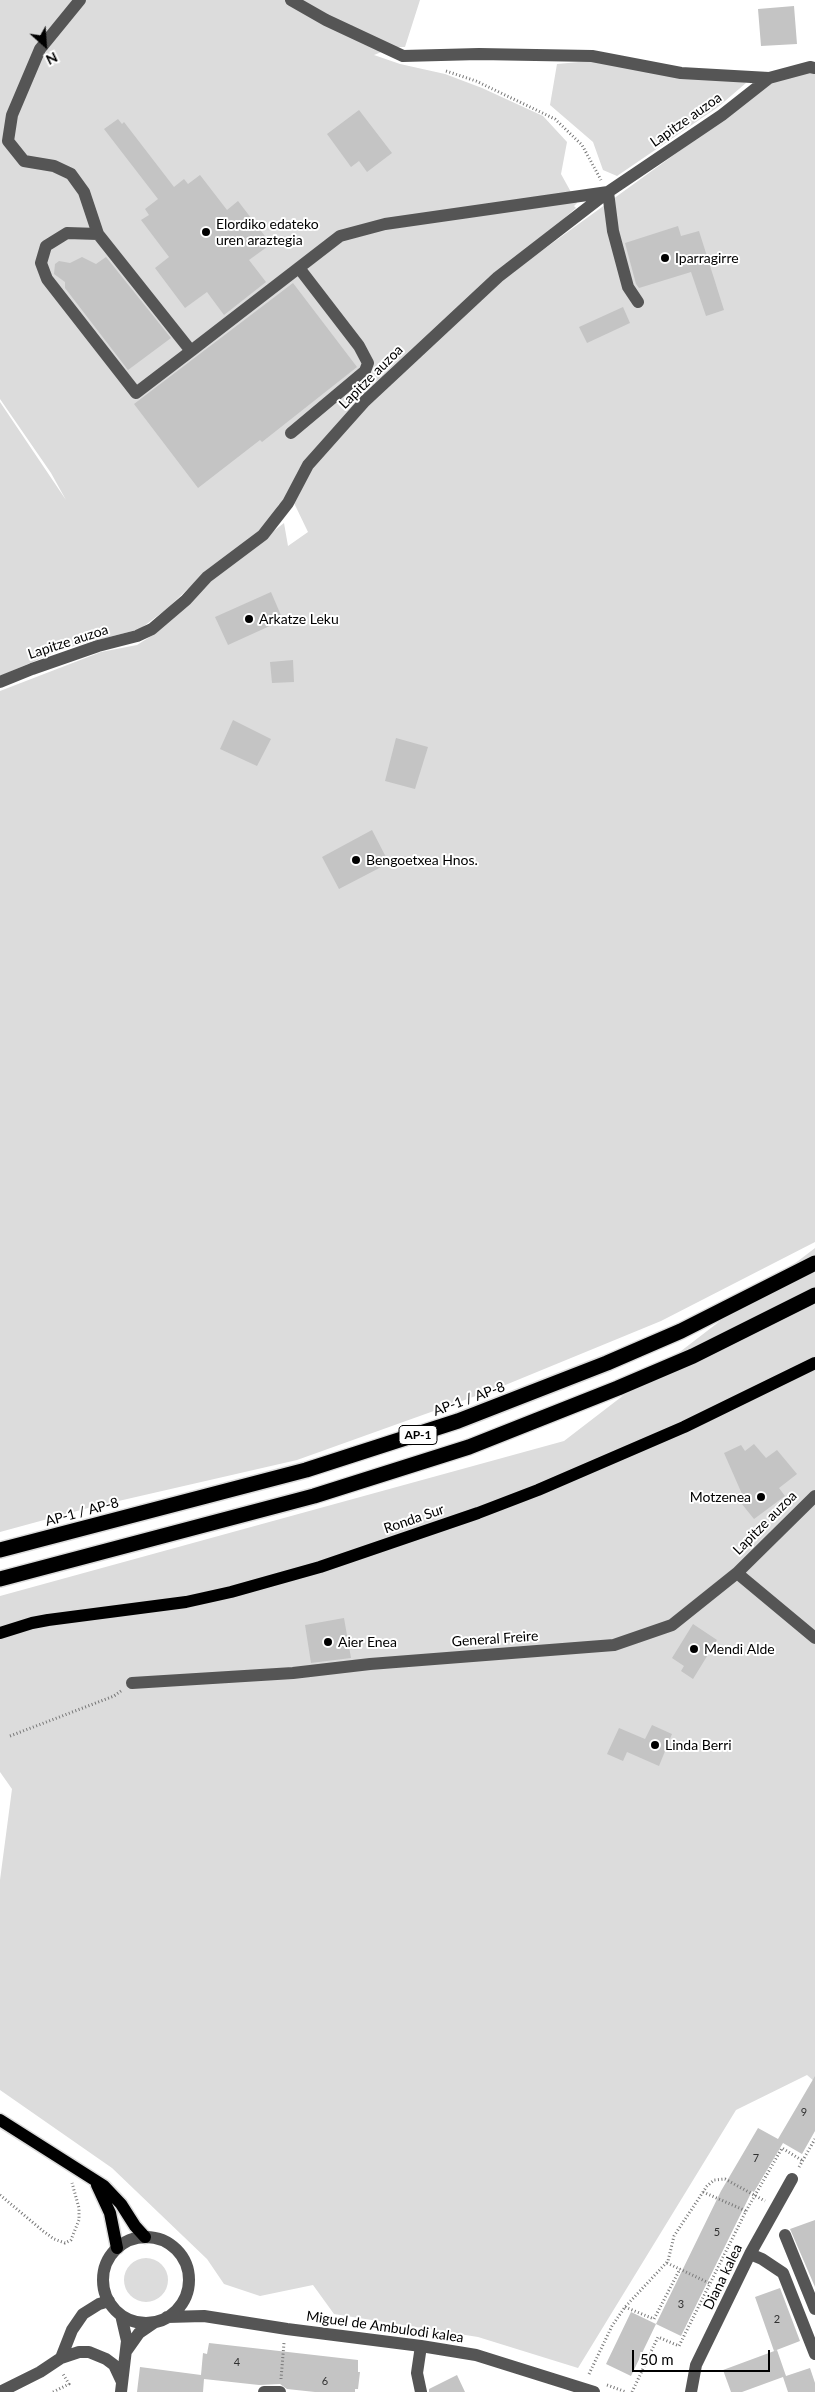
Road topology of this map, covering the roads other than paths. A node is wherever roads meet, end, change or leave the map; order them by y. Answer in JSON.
{"nodes":[{"id":1,"x":80,"y":0,"type":"edge"},
{"id":2,"x":290,"y":0,"type":"edge"},
{"id":3,"x":815,"y":68,"type":"edge"},
{"id":4,"x":769,"y":78,"type":"junction"},
{"id":5,"x":608,"y":192,"type":"junction"},
{"id":6,"x":98,"y":234,"type":"junction"},
{"id":7,"x":299,"y":268,"type":"junction"},
{"id":8,"x":638,"y":302,"type":"dead end"},
{"id":9,"x":191,"y":350,"type":"junction"},
{"id":10,"x":291,"y":433,"type":"dead end"},
{"id":11,"x":0,"y":682,"type":"edge"},
{"id":12,"x":815,"y":1263,"type":"edge"},
{"id":13,"x":815,"y":1294,"type":"edge"},
{"id":14,"x":815,"y":1363,"type":"edge"},
{"id":15,"x":815,"y":1496,"type":"edge"},
{"id":16,"x":0,"y":1550,"type":"edge"},
{"id":17,"x":737,"y":1573,"type":"junction"},
{"id":18,"x":0,"y":1579,"type":"edge"},
{"id":19,"x":0,"y":1633,"type":"edge"},
{"id":20,"x":815,"y":1638,"type":"edge"},
{"id":21,"x":132,"y":1683,"type":"road end"},
{"id":22,"x":0,"y":2120,"type":"edge"},
{"id":23,"x":93,"y":2178,"type":"junction"},
{"id":24,"x":792,"y":2179,"type":"road end"},
{"id":25,"x":785,"y":2235,"type":"dead end"},
{"id":26,"x":145,"y":2237,"type":"junction"},
{"id":27,"x":117,"y":2248,"type":"junction"},
{"id":28,"x":750,"y":2254,"type":"junction"},
{"id":29,"x":109,"y":2301,"type":"junction"},
{"id":30,"x":815,"y":2309,"type":"edge"},
{"id":31,"x":121,"y":2315,"type":"junction"},
{"id":32,"x":162,"y":2319,"type":"junction"},
{"id":33,"x":421,"y":2346,"type":"junction"},
{"id":34,"x":127,"y":2350,"type":"junction"},
{"id":35,"x":815,"y":2354,"type":"edge"},
{"id":36,"x":61,"y":2358,"type":"junction"},
{"id":37,"x":122,"y":2387,"type":"edge"},
{"id":38,"x":280,"y":2387,"type":"edge"},
{"id":39,"x":0,"y":2392,"type":"edge"},
{"id":40,"x":264,"y":2392,"type":"edge"},
{"id":41,"x":421,"y":2392,"type":"edge"},
{"id":42,"x":594,"y":2392,"type":"edge"},
{"id":43,"x":692,"y":2392,"type":"edge"}],
"edges":[{"from":1,"to":6,"type":"street"},
{"from":2,"to":4,"type":"street","name":"Lapitze auzoa"},
{"from":3,"to":4,"type":"street","name":"Lapitze auzoa"},
{"from":4,"to":5,"type":"street","name":"Lapitze auzoa"},
{"from":5,"to":7,"type":"street"},
{"from":5,"to":8,"type":"street"},
{"from":5,"to":11,"type":"street","name":"Lapitze auzoa"},
{"from":6,"to":9,"type":"street"},
{"from":6,"to":9,"type":"street"},
{"from":7,"to":9,"type":"street"},
{"from":7,"to":10,"type":"street"},
{"from":12,"to":16,"type":"highway","name":"AP-1 / AP-8","number":"AP-1"},
{"from":13,"to":18,"type":"highway","number":"AP-1"},
{"from":14,"to":19,"type":"main road","name":"Ronda Sur"},
{"from":15,"to":17,"type":"street","name":"Lapitze auzoa"},
{"from":17,"to":20,"type":"street"},
{"from":17,"to":21,"type":"street","name":"General Freire"},
{"from":22,"to":23,"type":"main road"},
{"from":23,"to":26,"type":"main road"},
{"from":23,"to":27,"type":"main road"},
{"from":24,"to":28,"type":"street","name":"Diana kalea"},
{"from":25,"to":30,"type":"street"},
{"from":26,"to":27,"type":"street"},
{"from":26,"to":32,"type":"street"},
{"from":27,"to":29,"type":"street"},
{"from":28,"to":35,"type":"street"},
{"from":28,"to":43,"type":"street","name":"Diana kalea"},
{"from":29,"to":31,"type":"street"},
{"from":29,"to":36,"type":"street"},
{"from":31,"to":32,"type":"street"},
{"from":31,"to":34,"type":"street"},
{"from":32,"to":33,"type":"street","name":"Miguel de Ambulodi kalea"},
{"from":32,"to":34,"type":"street"},
{"from":33,"to":41,"type":"street"},
{"from":33,"to":42,"type":"street","name":"Miguel de Ambulodi kalea"},
{"from":34,"to":37,"type":"street"},
{"from":36,"to":37,"type":"street"},
{"from":36,"to":39,"type":"street"},
{"from":38,"to":40,"type":"street"}]}
